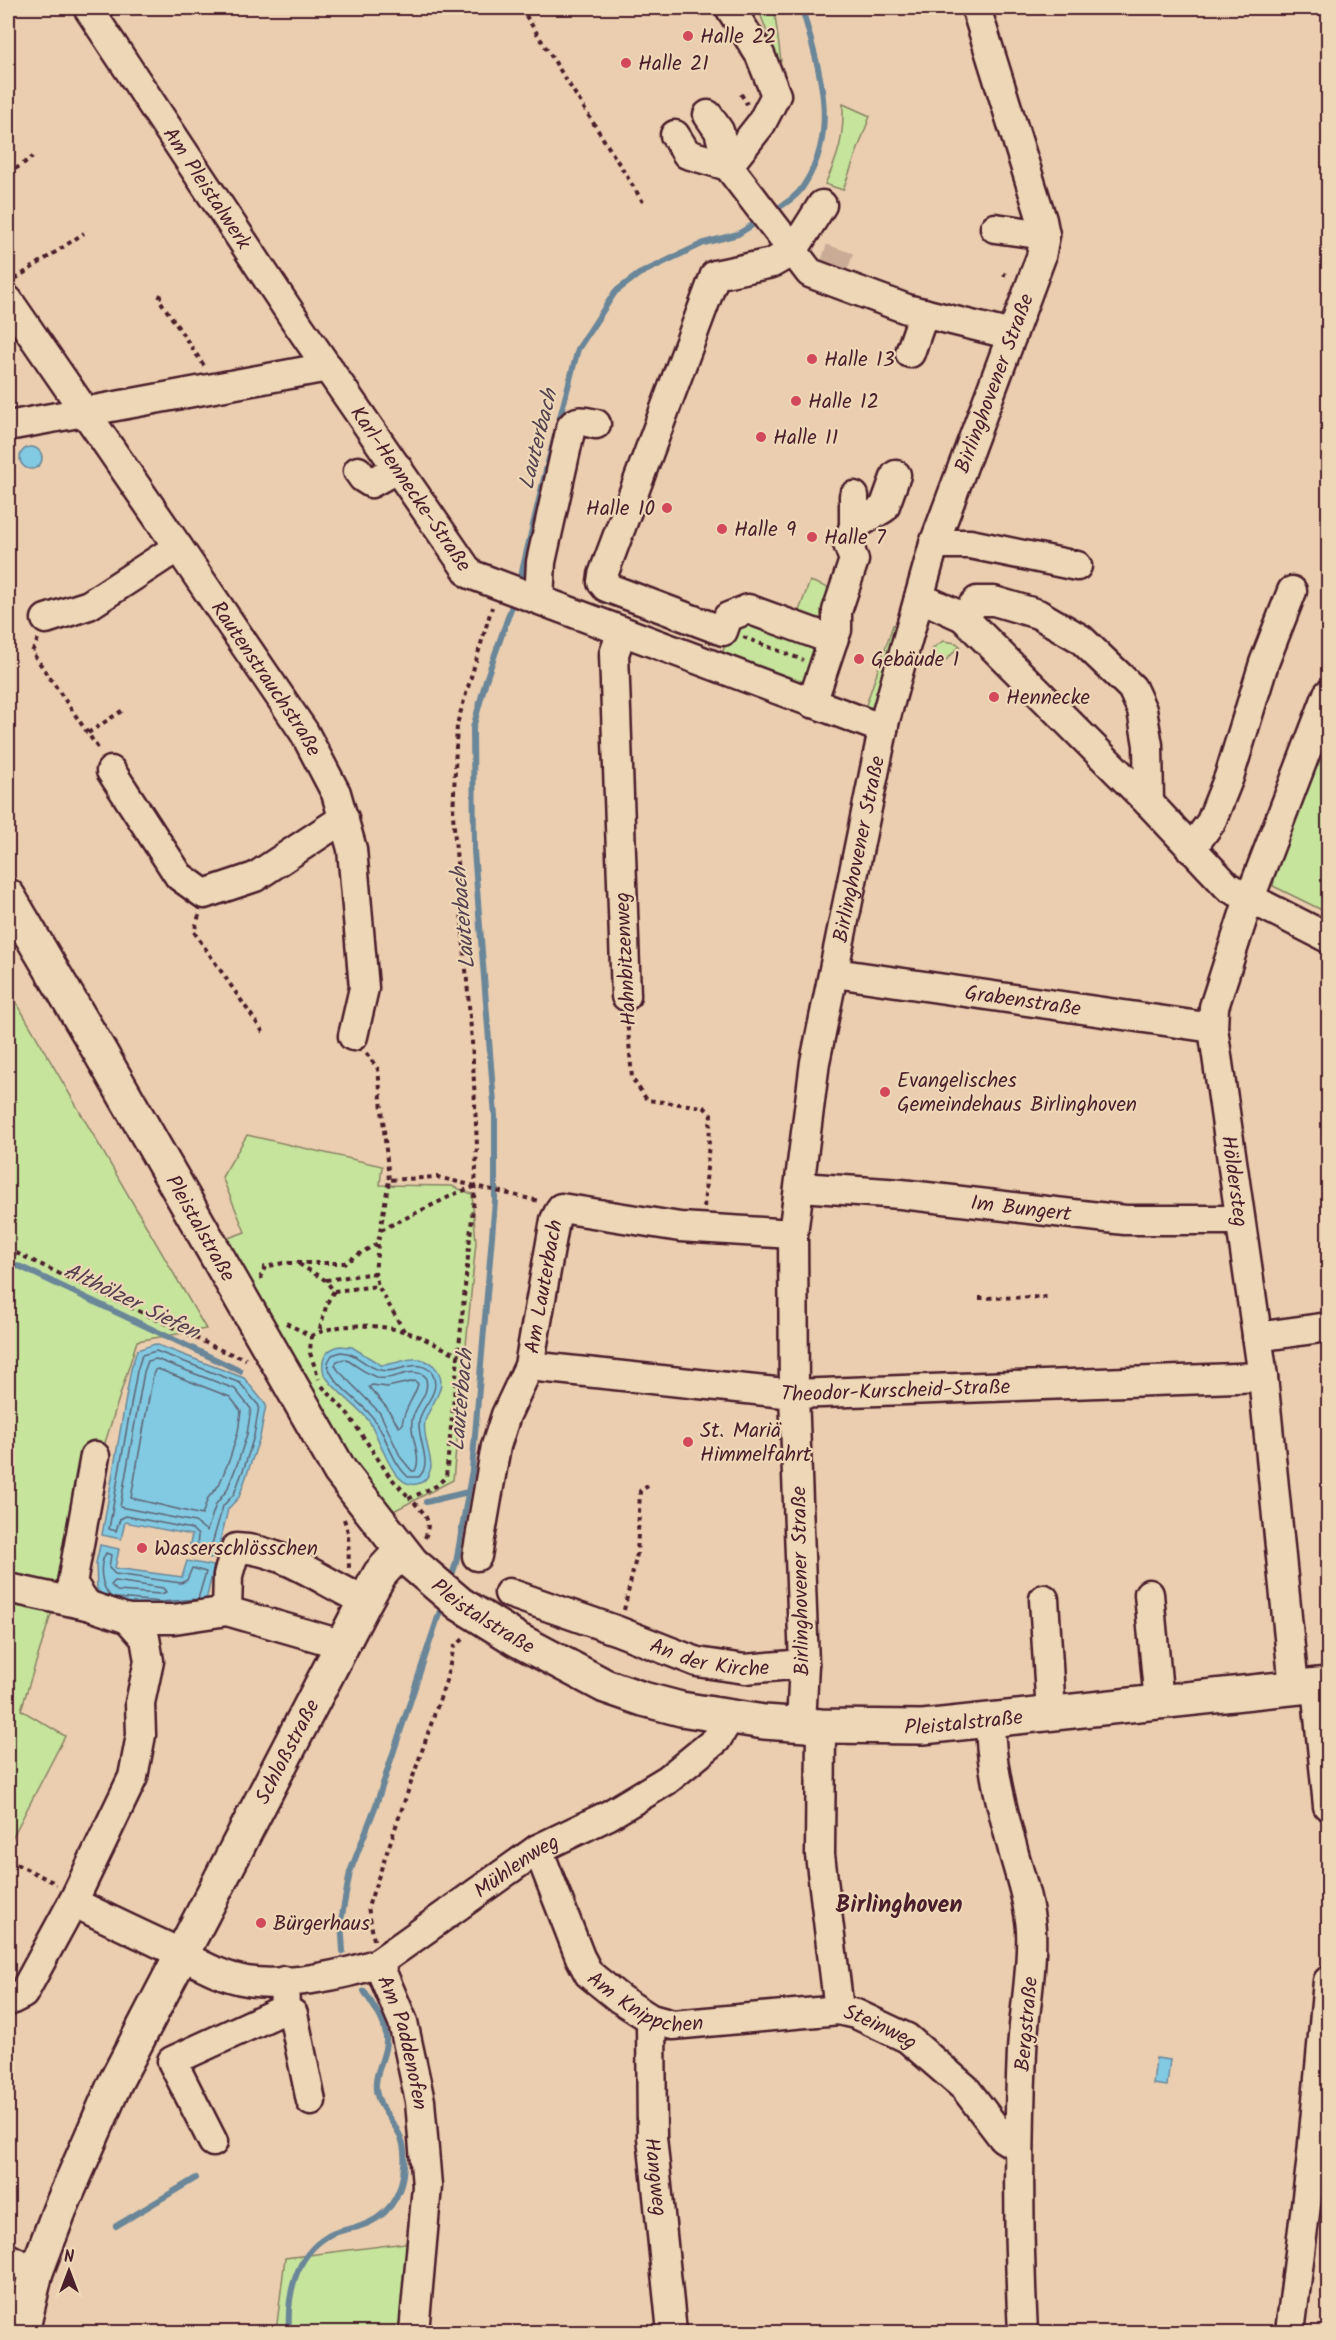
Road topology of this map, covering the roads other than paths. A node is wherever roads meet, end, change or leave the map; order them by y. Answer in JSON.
{"nodes":[{"id":1,"x":88,"y":8,"type":"edge"},
{"id":2,"x":730,"y":8,"type":"edge"},
{"id":3,"x":976,"y":8,"type":"edge"},
{"id":4,"x":708,"y":115,"type":"dead end"},
{"id":5,"x":675,"y":135,"type":"dead end"},
{"id":6,"x":728,"y":166,"type":"junction"},
{"id":7,"x":822,"y":205,"type":"dead end"},
{"id":8,"x":995,"y":228,"type":"dead end"},
{"id":9,"x":1045,"y":235,"type":"junction"},
{"id":10,"x":785,"y":241,"type":"junction"},
{"id":11,"x":8,"y":300,"type":"edge"},
{"id":12,"x":924,"y":313,"type":"junction"},
{"id":13,"x":1012,"y":335,"type":"junction"},
{"id":14,"x":910,"y":353,"type":"dead end"},
{"id":15,"x":328,"y":366,"type":"junction"},
{"id":16,"x":86,"y":412,"type":"junction"},
{"id":17,"x":596,"y":424,"type":"dead end"},
{"id":18,"x":8,"y":426,"type":"edge"},
{"id":19,"x":632,"y":458,"type":"dead end"},
{"id":20,"x":398,"y":468,"type":"junction"},
{"id":21,"x":358,"y":471,"type":"dead end"},
{"id":22,"x":896,"y":475,"type":"dead end"},
{"id":23,"x":854,"y":496,"type":"dead end"},
{"id":24,"x":854,"y":526,"type":"junction"},
{"id":25,"x":934,"y":544,"type":"junction"},
{"id":26,"x":178,"y":548,"type":"junction"},
{"id":27,"x":1077,"y":566,"type":"dead end"},
{"id":28,"x":1292,"y":591,"type":"dead end"},
{"id":29,"x":518,"y":592,"type":"junction"},
{"id":30,"x":919,"y":597,"type":"junction"},
{"id":31,"x":575,"y":613,"type":"junction"},
{"id":32,"x":963,"y":617,"type":"junction"},
{"id":33,"x":46,"y":619,"type":"road end"},
{"id":34,"x":688,"y":619,"type":"junction"},
{"id":35,"x":622,"y":631,"type":"junction"},
{"id":36,"x":833,"y":640,"type":"junction"},
{"id":37,"x":677,"y":653,"type":"junction"},
{"id":38,"x":1329,"y":694,"type":"edge"},
{"id":39,"x":812,"y":703,"type":"junction"},
{"id":40,"x":883,"y":729,"type":"junction"},
{"id":41,"x":111,"y":771,"type":"road end"},
{"id":42,"x":1149,"y":803,"type":"junction"},
{"id":43,"x":344,"y":818,"type":"junction"},
{"id":44,"x":1191,"y":849,"type":"junction"},
{"id":45,"x":8,"y":896,"type":"edge"},
{"id":46,"x":1250,"y":898,"type":"junction"},
{"id":47,"x":1329,"y":938,"type":"edge"},
{"id":48,"x":835,"y":973,"type":"junction"},
{"id":49,"x":626,"y":996,"type":"road end"},
{"id":50,"x":1213,"y":1028,"type":"junction"},
{"id":51,"x":354,"y":1035,"type":"road end"},
{"id":52,"x":800,"y":1188,"type":"junction"},
{"id":53,"x":1240,"y":1220,"type":"junction"},
{"id":54,"x":793,"y":1234,"type":"junction"},
{"id":55,"x":1329,"y":1327,"type":"edge"},
{"id":56,"x":1257,"y":1337,"type":"junction"},
{"id":57,"x":529,"y":1366,"type":"junction"},
{"id":58,"x":1263,"y":1377,"type":"junction"},
{"id":59,"x":794,"y":1394,"type":"junction"},
{"id":60,"x":95,"y":1456,"type":"dead end"},
{"id":61,"x":413,"y":1545,"type":"junction"},
{"id":62,"x":477,"y":1556,"type":"dead end"},
{"id":63,"x":8,"y":1588,"type":"edge"},
{"id":64,"x":509,"y":1593,"type":"dead end"},
{"id":65,"x":1149,"y":1594,"type":"dead end"},
{"id":66,"x":1044,"y":1599,"type":"dead end"},
{"id":67,"x":365,"y":1601,"type":"junction"},
{"id":68,"x":87,"y":1605,"type":"junction"},
{"id":69,"x":227,"y":1611,"type":"junction"},
{"id":70,"x":128,"y":1619,"type":"junction"},
{"id":71,"x":174,"y":1619,"type":"junction"},
{"id":72,"x":344,"y":1645,"type":"junction"},
{"id":73,"x":149,"y":1661,"type":"junction"},
{"id":74,"x":804,"y":1664,"type":"junction"},
{"id":75,"x":1313,"y":1686,"type":"edge"},
{"id":76,"x":1159,"y":1703,"type":"junction"},
{"id":77,"x":1051,"y":1714,"type":"junction"},
{"id":78,"x":731,"y":1716,"type":"junction"},
{"id":79,"x":990,"y":1720,"type":"junction"},
{"id":80,"x":811,"y":1725,"type":"junction"},
{"id":81,"x":1329,"y":1806,"type":"edge"},
{"id":82,"x":538,"y":1849,"type":"junction"},
{"id":83,"x":75,"y":1898,"type":"junction"},
{"id":84,"x":182,"y":1955,"type":"junction"},
{"id":85,"x":378,"y":1963,"type":"junction"},
{"id":86,"x":1329,"y":1981,"type":"edge"},
{"id":87,"x":284,"y":1982,"type":"junction"},
{"id":88,"x":8,"y":2000,"type":"edge"},
{"id":89,"x":285,"y":2009,"type":"junction"},
{"id":90,"x":839,"y":2010,"type":"junction"},
{"id":91,"x":651,"y":2019,"type":"junction"},
{"id":92,"x":312,"y":2101,"type":"dead end"},
{"id":93,"x":213,"y":2142,"type":"dead end"},
{"id":94,"x":1019,"y":2148,"type":"junction"},
{"id":95,"x":22,"y":2265,"type":"edge"},
{"id":96,"x":22,"y":2332,"type":"edge"},
{"id":97,"x":414,"y":2332,"type":"edge"},
{"id":98,"x":672,"y":2332,"type":"edge"},
{"id":99,"x":1023,"y":2332,"type":"edge"},
{"id":100,"x":1290,"y":2332,"type":"edge"}],
"edges":[{"from":1,"to":15,"type":"street","name":"Am Pleistalwerk"},
{"from":2,"to":6,"type":"street"},
{"from":3,"to":9,"type":"street","name":"Birlinghovener Straße"},
{"from":4,"to":6,"type":"street"},
{"from":5,"to":6,"type":"street"},
{"from":6,"to":10,"type":"street"},
{"from":7,"to":10,"type":"street"},
{"from":8,"to":9,"type":"street"},
{"from":9,"to":13,"type":"street","name":"Birlinghovener Straße"},
{"from":10,"to":12,"type":"street"},
{"from":10,"to":34,"type":"street"},
{"from":11,"to":16,"type":"street","name":"Rautenstrauchstraße"},
{"from":12,"to":13,"type":"street"},
{"from":12,"to":14,"type":"street"},
{"from":13,"to":25,"type":"street","name":"Birlinghovener Straße"},
{"from":15,"to":16,"type":"street"},
{"from":15,"to":20,"type":"street","name":"Karl-Hennecke-Straße"},
{"from":16,"to":18,"type":"street"},
{"from":16,"to":26,"type":"street","name":"Rautenstrauchstraße"},
{"from":17,"to":29,"type":"street"},
{"from":19,"to":31,"type":"street"},
{"from":20,"to":21,"type":"street"},
{"from":20,"to":29,"type":"street","name":"Karl-Hennecke-Straße"},
{"from":22,"to":24,"type":"street"},
{"from":23,"to":24,"type":"street"},
{"from":24,"to":36,"type":"street"},
{"from":25,"to":27,"type":"street"},
{"from":25,"to":30,"type":"street","name":"Birlinghovener Straße"},
{"from":26,"to":33,"type":"street"},
{"from":26,"to":43,"type":"street","name":"Rautenstrauchstraße"},
{"from":28,"to":44,"type":"street"},
{"from":29,"to":31,"type":"street","name":"Karl-Hennecke-Straße"},
{"from":30,"to":32,"type":"street"},
{"from":30,"to":40,"type":"street","name":"Birlinghovener Straße"},
{"from":31,"to":35,"type":"street","name":"Karl-Hennecke-Straße"},
{"from":32,"to":42,"type":"street"},
{"from":32,"to":42,"type":"street"},
{"from":34,"to":36,"type":"street"},
{"from":34,"to":37,"type":"street"},
{"from":35,"to":37,"type":"street","name":"Karl-Hennecke-Straße"},
{"from":35,"to":49,"type":"street","name":"Hahnbitzenweg"},
{"from":36,"to":39,"type":"street"},
{"from":37,"to":39,"type":"street","name":"Karl-Hennecke-Straße"},
{"from":38,"to":46,"type":"street","name":"Höldersteg"},
{"from":39,"to":40,"type":"street","name":"Karl-Hennecke-Straße"},
{"from":40,"to":48,"type":"street","name":"Birlinghovener Straße"},
{"from":41,"to":43,"type":"street"},
{"from":42,"to":44,"type":"street"},
{"from":43,"to":51,"type":"street","name":"Rautenstrauchstraße"},
{"from":44,"to":46,"type":"street"},
{"from":45,"to":61,"type":"main road","name":"Pleistalstraße"},
{"from":46,"to":47,"type":"street"},
{"from":46,"to":50,"type":"street","name":"Höldersteg"},
{"from":48,"to":50,"type":"street","name":"Grabenstraße"},
{"from":48,"to":52,"type":"street","name":"Birlinghovener Straße"},
{"from":50,"to":53,"type":"street","name":"Höldersteg"},
{"from":52,"to":53,"type":"street","name":"Im Bungert"},
{"from":52,"to":54,"type":"street","name":"Birlinghovener Straße"},
{"from":53,"to":56,"type":"street","name":"Höldersteg"},
{"from":54,"to":57,"type":"street","name":"Am Lauterbach"},
{"from":54,"to":59,"type":"street","name":"Birlinghovener Straße"},
{"from":55,"to":56,"type":"street"},
{"from":56,"to":58,"type":"street","name":"Höldersteg"},
{"from":57,"to":59,"type":"street","name":"Theodor-Kurscheid-Straße"},
{"from":57,"to":62,"type":"street","name":"Am Lauterbach"},
{"from":58,"to":59,"type":"street","name":"Theodor-Kurscheid-Straße"},
{"from":58,"to":75,"type":"street","name":"Höldersteg"},
{"from":59,"to":74,"type":"street","name":"Birlinghovener Straße"},
{"from":60,"to":68,"type":"street"},
{"from":61,"to":67,"type":"main road","name":"Schloßstraße"},
{"from":61,"to":78,"type":"main road","name":"Pleistalstraße"},
{"from":63,"to":68,"type":"street"},
{"from":64,"to":74,"type":"street","name":"An der Kirche"},
{"from":65,"to":76,"type":"street"},
{"from":66,"to":77,"type":"street"},
{"from":67,"to":69,"type":"street"},
{"from":67,"to":72,"type":"main road","name":"Schloßstraße"},
{"from":68,"to":70,"type":"street"},
{"from":69,"to":71,"type":"street"},
{"from":69,"to":72,"type":"street"},
{"from":70,"to":71,"type":"street"},
{"from":70,"to":73,"type":"street"},
{"from":71,"to":73,"type":"street"},
{"from":72,"to":84,"type":"main road","name":"Schloßstraße"},
{"from":73,"to":83,"type":"street"},
{"from":74,"to":80,"type":"street","name":"Birlinghovener Straße"},
{"from":75,"to":76,"type":"main road","name":"Pleistalstraße"},
{"from":75,"to":81,"type":"street","name":"Höldersteg"},
{"from":76,"to":77,"type":"main road","name":"Pleistalstraße"},
{"from":77,"to":79,"type":"main road","name":"Pleistalstraße"},
{"from":78,"to":80,"type":"main road","name":"Pleistalstraße"},
{"from":78,"to":82,"type":"street","name":"Mühlenweg"},
{"from":79,"to":80,"type":"main road","name":"Pleistalstraße"},
{"from":79,"to":94,"type":"street","name":"Bergstraße"},
{"from":80,"to":90,"type":"street","name":"Steinweg"},
{"from":82,"to":85,"type":"street","name":"Mühlenweg"},
{"from":82,"to":91,"type":"street","name":"Am Knippchen"},
{"from":83,"to":84,"type":"street"},
{"from":83,"to":88,"type":"street"},
{"from":84,"to":87,"type":"street","name":"Mühlenweg"},
{"from":84,"to":95,"type":"main road","name":"Schloßstraße"},
{"from":85,"to":87,"type":"street","name":"Mühlenweg"},
{"from":85,"to":97,"type":"street","name":"Am Paddenofen"},
{"from":86,"to":100,"type":"street"},
{"from":87,"to":89,"type":"street"},
{"from":89,"to":92,"type":"street"},
{"from":89,"to":93,"type":"street"},
{"from":90,"to":91,"type":"street","name":"Am Knippchen"},
{"from":90,"to":94,"type":"street","name":"Steinweg"},
{"from":91,"to":98,"type":"street","name":"Hangweg"},
{"from":94,"to":99,"type":"street","name":"Bergstraße"},
{"from":95,"to":96,"type":"main road","name":"Schloßstraße"}]}
